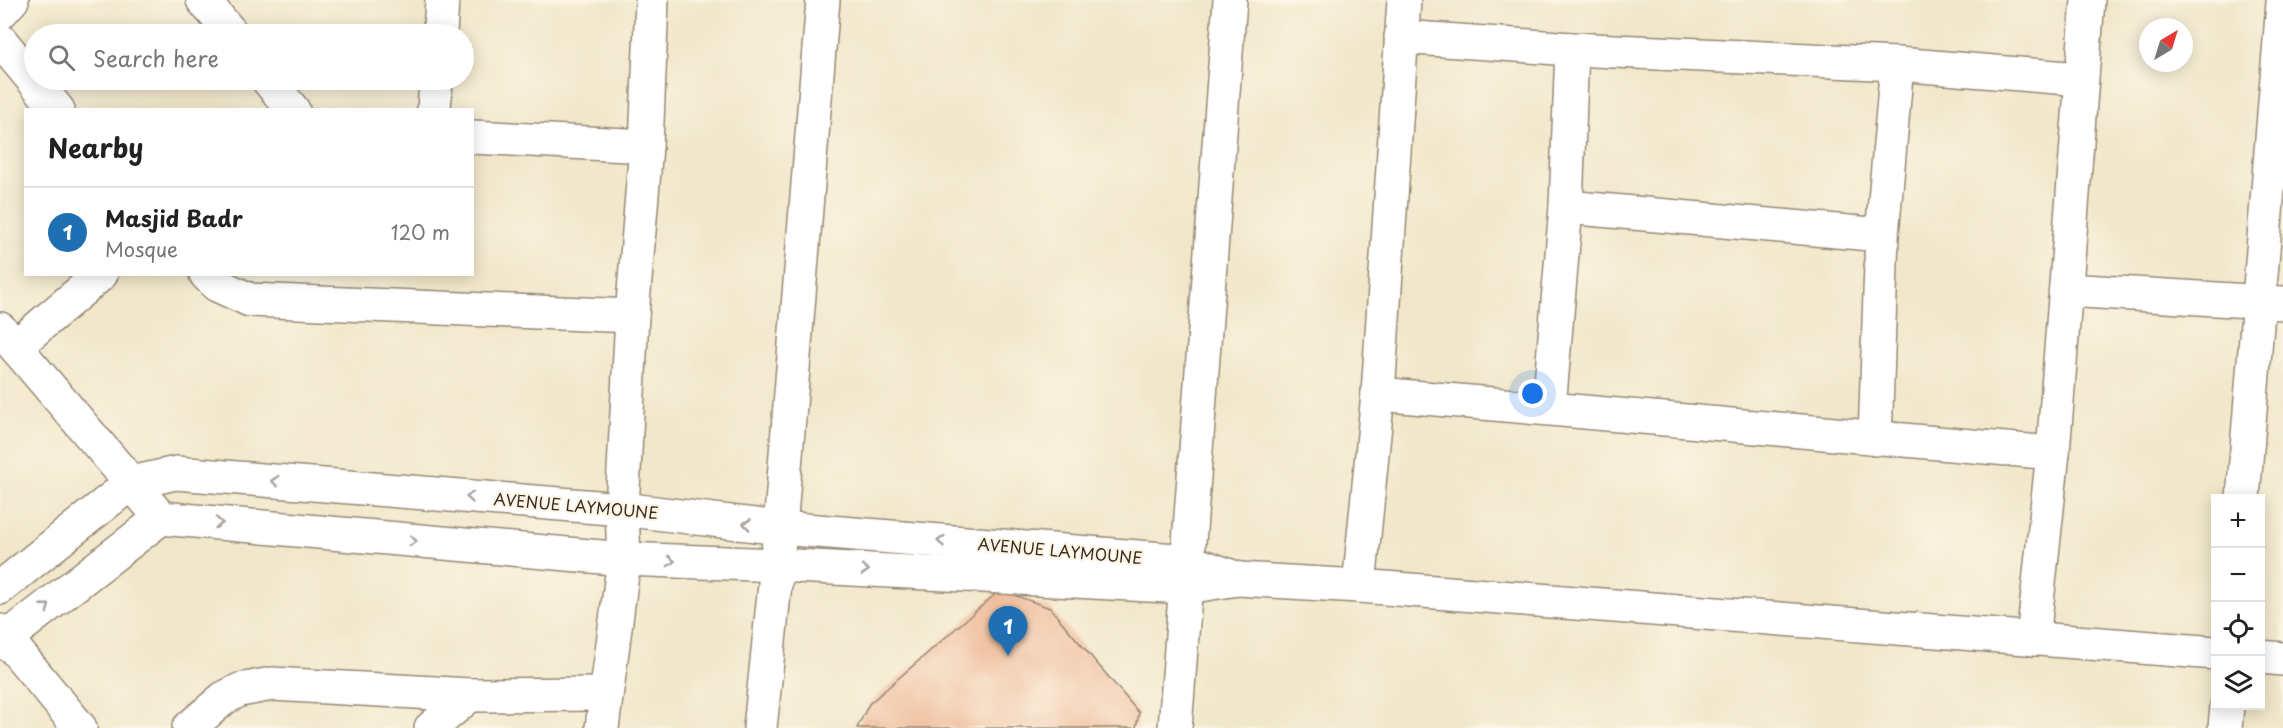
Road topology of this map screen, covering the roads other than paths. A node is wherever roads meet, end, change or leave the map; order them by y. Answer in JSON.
{"nodes":[{"id":1,"x":12,"y":0,"type":"edge"},
{"id":2,"x":203,"y":0,"type":"edge"},
{"id":3,"x":442,"y":0,"type":"edge"},
{"id":4,"x":652,"y":0,"type":"edge"},
{"id":5,"x":824,"y":0,"type":"edge"},
{"id":6,"x":1230,"y":0,"type":"edge"},
{"id":7,"x":1404,"y":0,"type":"edge"},
{"id":8,"x":2088,"y":0,"type":"edge"},
{"id":9,"x":2283,"y":3,"type":"edge"},
{"id":10,"x":0,"y":13,"type":"edge"},
{"id":11,"x":223,"y":24,"type":"edge"},
{"id":12,"x":441,"y":24,"type":"edge"},
{"id":13,"x":1401,"y":37,"type":"junction"},
{"id":14,"x":0,"y":40,"type":"edge"},
{"id":15,"x":1572,"y":49,"type":"junction"},
{"id":16,"x":1897,"y":64,"type":"junction"},
{"id":17,"x":24,"y":69,"type":"edge"},
{"id":18,"x":2081,"y":79,"type":"junction"},
{"id":19,"x":41,"y":90,"type":"edge"},
{"id":20,"x":276,"y":90,"type":"edge"},
{"id":21,"x":435,"y":90,"type":"edge"},
{"id":22,"x":56,"y":108,"type":"edge"},
{"id":23,"x":291,"y":108,"type":"edge"},
{"id":24,"x":434,"y":108,"type":"edge"},
{"id":25,"x":474,"y":137,"type":"edge"},
{"id":26,"x":646,"y":146,"type":"junction"},
{"id":27,"x":1566,"y":207,"type":"junction"},
{"id":28,"x":1882,"y":235,"type":"junction"},
{"id":29,"x":98,"y":276,"type":"edge"},
{"id":30,"x":208,"y":276,"type":"edge"},
{"id":31,"x":2066,"y":290,"type":"junction"},
{"id":32,"x":2270,"y":302,"type":"edge"},
{"id":33,"x":632,"y":316,"type":"junction"},
{"id":34,"x":8,"y":338,"type":"edge"},
{"id":35,"x":1378,"y":394,"type":"junction"},
{"id":36,"x":1549,"y":408,"type":"junction"},
{"id":37,"x":1875,"y":439,"type":"junction"},
{"id":38,"x":2053,"y":453,"type":"junction"},
{"id":39,"x":131,"y":483,"type":"junction"},
{"id":40,"x":2244,"y":494,"type":"edge"},
{"id":41,"x":622,"y":509,"type":"junction"},
{"id":42,"x":161,"y":518,"type":"junction"},
{"id":43,"x":780,"y":528,"type":"junction"},
{"id":44,"x":624,"y":559,"type":"junction"},
{"id":45,"x":777,"y":565,"type":"junction"},
{"id":46,"x":1187,"y":574,"type":"junction"},
{"id":47,"x":1359,"y":586,"type":"junction"},
{"id":48,"x":0,"y":588,"type":"edge"},
{"id":49,"x":2,"y":637,"type":"edge"},
{"id":50,"x":2033,"y":639,"type":"junction"},
{"id":51,"x":2211,"y":653,"type":"edge"},
{"id":52,"x":2265,"y":657,"type":"edge"},
{"id":53,"x":2283,"y":659,"type":"edge"},
{"id":54,"x":605,"y":694,"type":"junction"},
{"id":55,"x":470,"y":695,"type":"junction"},
{"id":56,"x":2227,"y":710,"type":"edge"},
{"id":57,"x":80,"y":728,"type":"edge"},
{"id":58,"x":189,"y":728,"type":"edge"},
{"id":59,"x":431,"y":728,"type":"edge"},
{"id":60,"x":602,"y":728,"type":"edge"},
{"id":61,"x":760,"y":728,"type":"edge"},
{"id":62,"x":1176,"y":728,"type":"edge"},
{"id":63,"x":2225,"y":728,"type":"edge"}],
"edges":[{"from":1,"to":10,"type":"street"},
{"from":2,"to":11,"type":"street"},
{"from":3,"to":12,"type":"street"},
{"from":4,"to":26,"type":"street"},
{"from":5,"to":43,"type":"street"},
{"from":6,"to":46,"type":"street"},
{"from":7,"to":13,"type":"street"},
{"from":8,"to":18,"type":"street"},
{"from":9,"to":32,"type":"street"},
{"from":13,"to":15,"type":"street"},
{"from":13,"to":35,"type":"street"},
{"from":14,"to":17,"type":"street"},
{"from":15,"to":16,"type":"street"},
{"from":15,"to":27,"type":"street"},
{"from":16,"to":18,"type":"street"},
{"from":16,"to":28,"type":"street"},
{"from":18,"to":31,"type":"street"},
{"from":19,"to":22,"type":"street"},
{"from":20,"to":23,"type":"street"},
{"from":21,"to":24,"type":"street"},
{"from":25,"to":26,"type":"street"},
{"from":26,"to":33,"type":"street"},
{"from":27,"to":28,"type":"street"},
{"from":27,"to":36,"type":"street"},
{"from":28,"to":37,"type":"street"},
{"from":29,"to":34,"type":"street"},
{"from":30,"to":33,"type":"street"},
{"from":31,"to":32,"type":"street"},
{"from":31,"to":38,"type":"street"},
{"from":32,"to":40,"type":"street"},
{"from":33,"to":41,"type":"street"},
{"from":34,"to":39,"type":"street"},
{"from":35,"to":36,"type":"street"},
{"from":35,"to":47,"type":"street"},
{"from":36,"to":37,"type":"street"},
{"from":37,"to":38,"type":"street"},
{"from":38,"to":50,"type":"street"},
{"from":41,"to":39,"type":"street","name":"AVENUE LAYMOUNE","one_way":true},
{"from":39,"to":42,"type":"street"},
{"from":39,"to":48,"type":"street","name":"AVENUE LAYMOUNE"},
{"from":43,"to":41,"type":"street","name":"AVENUE LAYMOUNE","one_way":true},
{"from":41,"to":44,"type":"street"},
{"from":42,"to":44,"type":"street","one_way":true},
{"from":49,"to":42,"type":"street","one_way":true},
{"from":43,"to":45,"type":"street"},
{"from":46,"to":43,"type":"street","name":"AVENUE LAYMOUNE","one_way":true},
{"from":44,"to":45,"type":"street","one_way":true},
{"from":44,"to":54,"type":"street"},
{"from":45,"to":46,"type":"street","one_way":true},
{"from":45,"to":61,"type":"street"},
{"from":46,"to":47,"type":"street"},
{"from":46,"to":62,"type":"street"},
{"from":47,"to":50,"type":"street"},
{"from":49,"to":57,"type":"street"},
{"from":50,"to":51,"type":"street"},
{"from":52,"to":53,"type":"street"},
{"from":54,"to":55,"type":"street"},
{"from":54,"to":60,"type":"street"},
{"from":55,"to":58,"type":"street"},
{"from":55,"to":59,"type":"street"},
{"from":56,"to":63,"type":"street"}]}
